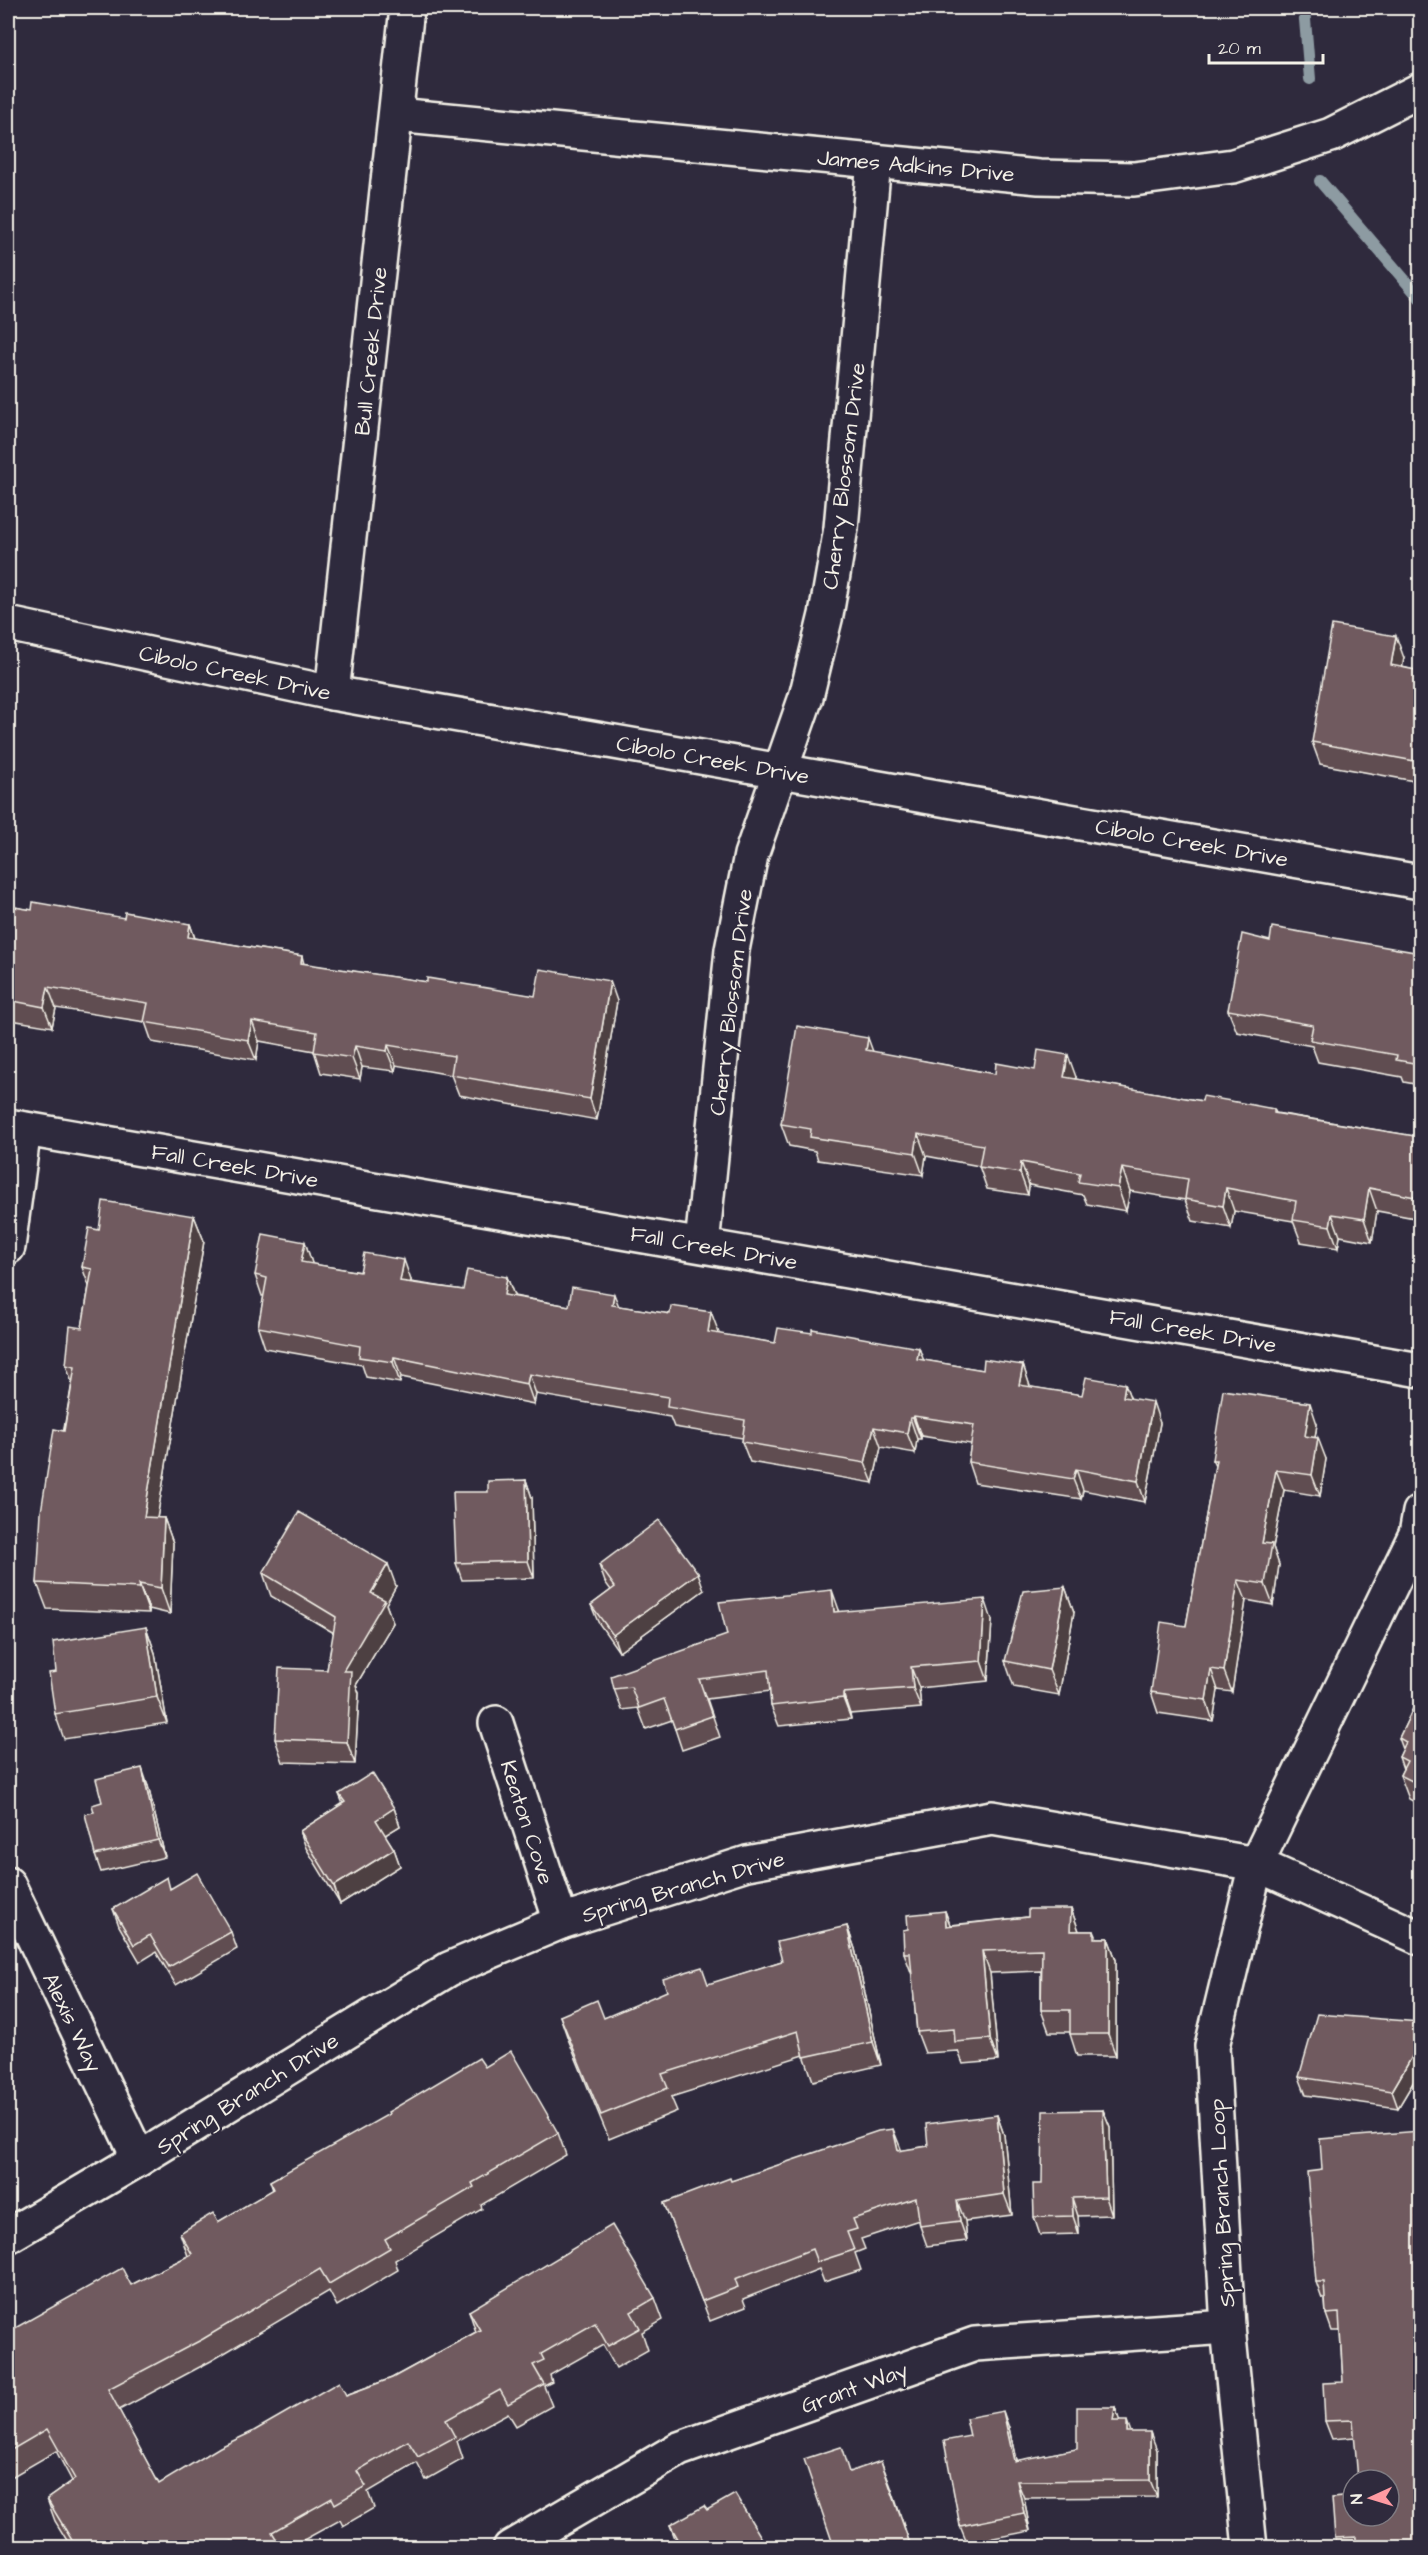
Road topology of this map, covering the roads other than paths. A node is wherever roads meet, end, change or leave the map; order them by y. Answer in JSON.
{"nodes":[{"id":1,"x":407,"y":8,"type":"edge"},
{"id":2,"x":1420,"y":90,"type":"edge"},
{"id":3,"x":396,"y":115,"type":"junction"},
{"id":4,"x":874,"y":161,"type":"junction"},
{"id":5,"x":8,"y":624,"type":"edge"},
{"id":6,"x":332,"y":693,"type":"junction"},
{"id":7,"x":780,"y":771,"type":"junction"},
{"id":8,"x":1420,"y":882,"type":"edge"},
{"id":9,"x":16,"y":1128,"type":"edge"},
{"id":10,"x":702,"y":1245,"type":"junction"},
{"id":11,"x":8,"y":1247,"type":"edge"},
{"id":12,"x":1420,"y":1370,"type":"edge"},
{"id":13,"x":1420,"y":1512,"type":"edge"},
{"id":14,"x":496,"y":1723,"type":"dead end"},
{"id":15,"x":1256,"y":1864,"type":"junction"},
{"id":16,"x":8,"y":1884,"type":"edge"},
{"id":17,"x":561,"y":1922,"type":"junction"},
{"id":18,"x":1420,"y":1938,"type":"edge"},
{"id":19,"x":139,"y":2159,"type":"junction"},
{"id":20,"x":8,"y":2236,"type":"edge"},
{"id":21,"x":1227,"y":2327,"type":"junction"},
{"id":22,"x":510,"y":2547,"type":"edge"},
{"id":23,"x":1250,"y":2547,"type":"edge"}],
"edges":[{"from":1,"to":3,"type":"street","name":"Bull Creek Drive"},
{"from":2,"to":4,"type":"street","name":"James Adkins Drive"},
{"from":3,"to":4,"type":"street","name":"James Adkins Drive"},
{"from":3,"to":6,"type":"street","name":"Bull Creek Drive"},
{"from":4,"to":7,"type":"street","name":"Cherry Blossom Drive"},
{"from":5,"to":6,"type":"street","name":"Cibolo Creek Drive"},
{"from":6,"to":7,"type":"street","name":"Cibolo Creek Drive"},
{"from":7,"to":8,"type":"street","name":"Cibolo Creek Drive"},
{"from":7,"to":10,"type":"street","name":"Cherry Blossom Drive"},
{"from":9,"to":10,"type":"street","name":"Fall Creek Drive"},
{"from":9,"to":11,"type":"street"},
{"from":10,"to":12,"type":"street","name":"Fall Creek Drive"},
{"from":13,"to":15,"type":"street"},
{"from":14,"to":17,"type":"street","name":"Keaton Cove"},
{"from":15,"to":17,"type":"street","name":"Spring Branch Drive"},
{"from":15,"to":18,"type":"street","name":"Spring Branch Drive"},
{"from":15,"to":21,"type":"street","name":"Spring Branch Loop"},
{"from":16,"to":19,"type":"street","name":"Alexis Way"},
{"from":17,"to":19,"type":"street","name":"Spring Branch Drive"},
{"from":19,"to":20,"type":"street","name":"Spring Branch Drive"},
{"from":21,"to":22,"type":"street","name":"Grant Way"},
{"from":21,"to":23,"type":"street","name":"Spring Branch Loop"}]}
